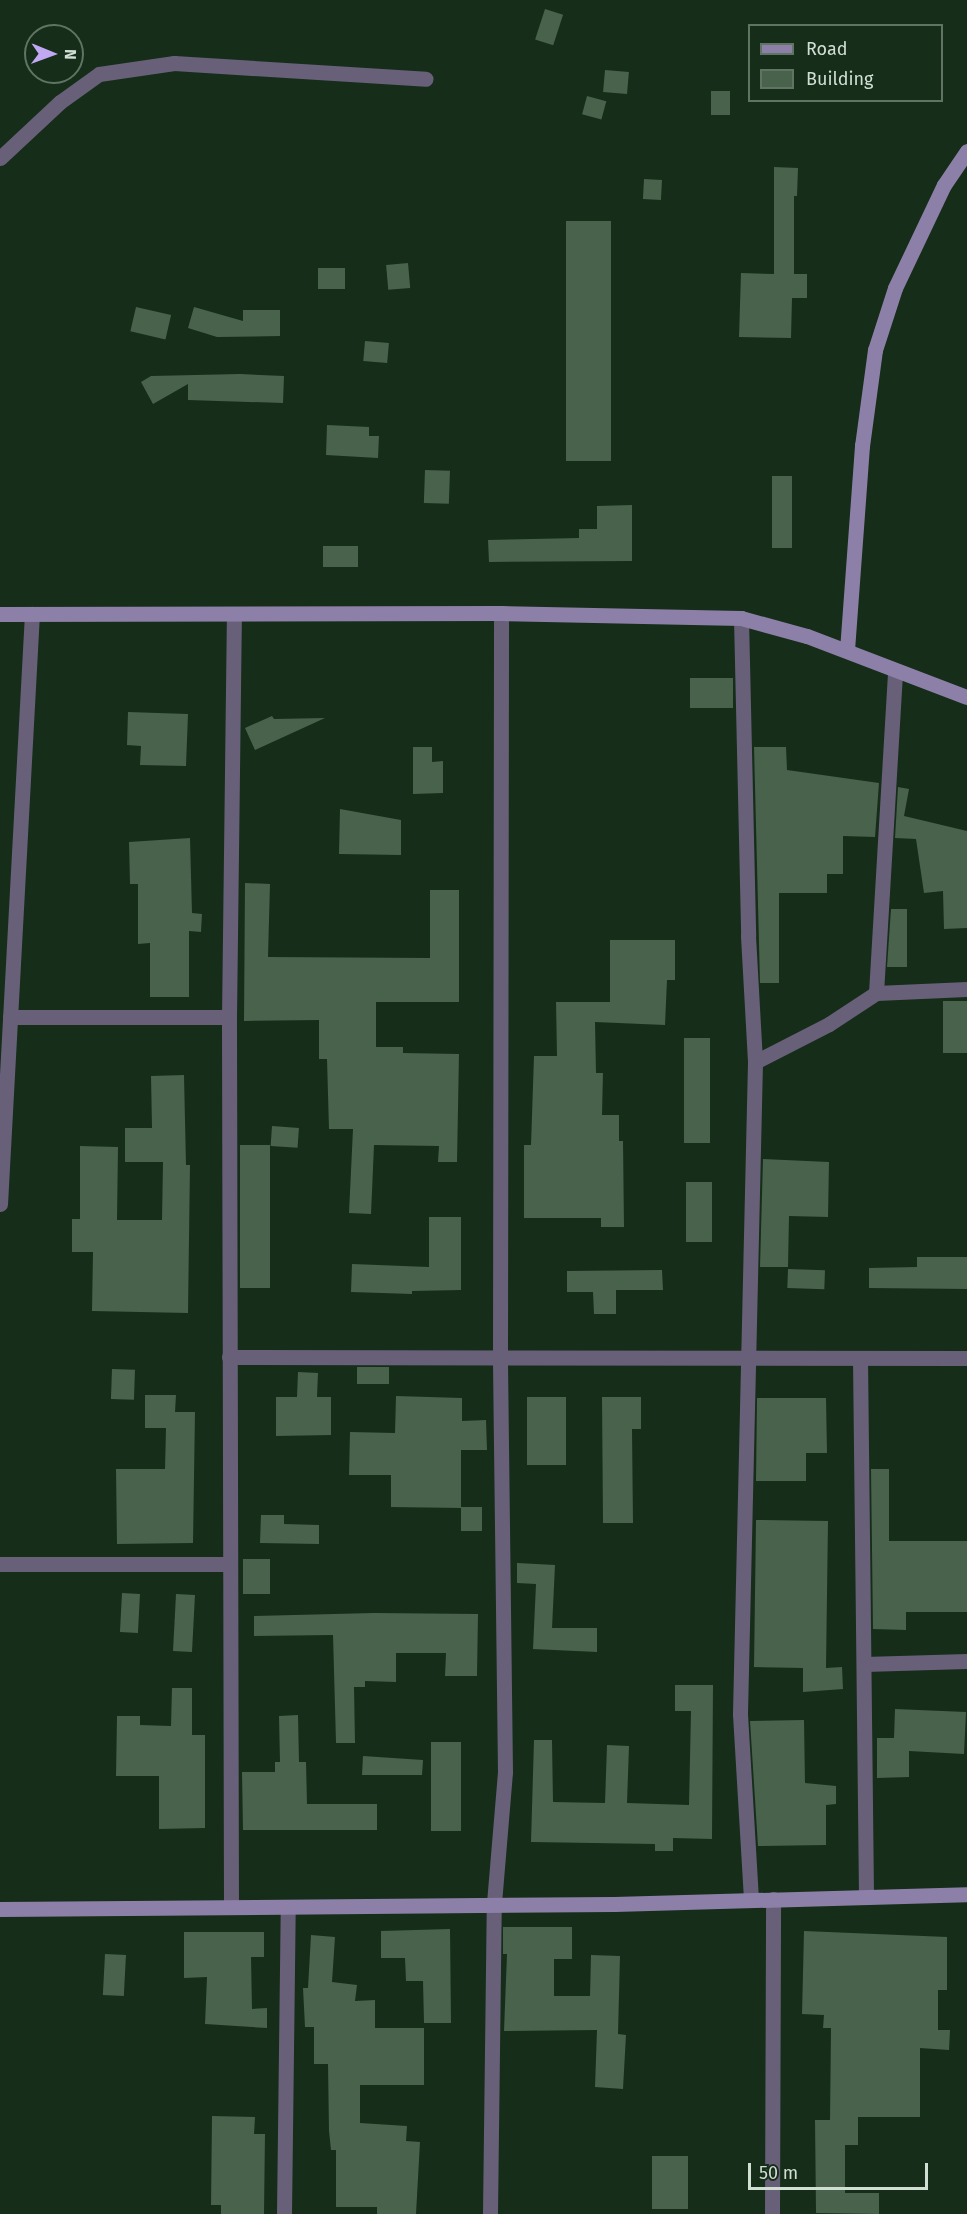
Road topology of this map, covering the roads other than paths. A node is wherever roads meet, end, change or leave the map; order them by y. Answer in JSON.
{"nodes":[{"id":1,"x":425,"y":79,"type":"dead end"},
{"id":2,"x":967,"y":151,"type":"edge"},
{"id":3,"x":0,"y":158,"type":"edge"},
{"id":4,"x":501,"y":613,"type":"junction"},
{"id":5,"x":0,"y":614,"type":"edge"},
{"id":6,"x":32,"y":614,"type":"junction"},
{"id":7,"x":234,"y":615,"type":"junction"},
{"id":8,"x":741,"y":618,"type":"junction"},
{"id":9,"x":847,"y":650,"type":"junction"},
{"id":10,"x":895,"y":672,"type":"junction"},
{"id":11,"x":967,"y":698,"type":"edge"},
{"id":12,"x":967,"y":988,"type":"edge"},
{"id":13,"x":876,"y":993,"type":"junction"},
{"id":14,"x":10,"y":1017,"type":"junction"},
{"id":15,"x":229,"y":1017,"type":"junction"},
{"id":16,"x":755,"y":1062,"type":"junction"},
{"id":17,"x":0,"y":1204,"type":"edge"},
{"id":18,"x":229,"y":1357,"type":"junction"},
{"id":19,"x":500,"y":1358,"type":"junction"},
{"id":20,"x":747,"y":1358,"type":"junction"},
{"id":21,"x":860,"y":1358,"type":"junction"},
{"id":22,"x":967,"y":1358,"type":"edge"},
{"id":23,"x":0,"y":1564,"type":"edge"},
{"id":24,"x":230,"y":1564,"type":"junction"},
{"id":25,"x":967,"y":1661,"type":"edge"},
{"id":26,"x":864,"y":1664,"type":"junction"},
{"id":27,"x":967,"y":1894,"type":"edge"},
{"id":28,"x":866,"y":1897,"type":"junction"},
{"id":29,"x":773,"y":1899,"type":"junction"},
{"id":30,"x":751,"y":1900,"type":"junction"},
{"id":31,"x":494,"y":1903,"type":"junction"},
{"id":32,"x":231,"y":1907,"type":"junction"},
{"id":33,"x":288,"y":1907,"type":"junction"},
{"id":34,"x":0,"y":1909,"type":"edge"},
{"id":35,"x":284,"y":2214,"type":"edge"},
{"id":36,"x":490,"y":2214,"type":"edge"},
{"id":37,"x":772,"y":2214,"type":"edge"}],
"edges":[{"from":1,"to":3,"type":"street"},
{"from":2,"to":9,"type":"main road"},
{"from":4,"to":7,"type":"main road"},
{"from":4,"to":8,"type":"main road"},
{"from":4,"to":19,"type":"street"},
{"from":5,"to":6,"type":"main road"},
{"from":6,"to":7,"type":"main road"},
{"from":6,"to":14,"type":"street"},
{"from":7,"to":15,"type":"street"},
{"from":8,"to":9,"type":"main road"},
{"from":8,"to":16,"type":"street"},
{"from":9,"to":10,"type":"main road"},
{"from":10,"to":11,"type":"main road"},
{"from":10,"to":13,"type":"street"},
{"from":12,"to":13,"type":"street"},
{"from":13,"to":16,"type":"street"},
{"from":14,"to":15,"type":"street"},
{"from":14,"to":17,"type":"street"},
{"from":15,"to":18,"type":"street"},
{"from":16,"to":20,"type":"street"},
{"from":18,"to":19,"type":"street"},
{"from":18,"to":24,"type":"street"},
{"from":19,"to":20,"type":"street"},
{"from":19,"to":31,"type":"street"},
{"from":20,"to":21,"type":"street"},
{"from":20,"to":30,"type":"street"},
{"from":21,"to":22,"type":"street"},
{"from":21,"to":26,"type":"street"},
{"from":23,"to":24,"type":"street"},
{"from":24,"to":32,"type":"street"},
{"from":25,"to":26,"type":"street"},
{"from":26,"to":28,"type":"street"},
{"from":27,"to":28,"type":"main road"},
{"from":28,"to":29,"type":"main road"},
{"from":29,"to":30,"type":"main road"},
{"from":29,"to":37,"type":"street"},
{"from":30,"to":31,"type":"main road"},
{"from":31,"to":33,"type":"main road"},
{"from":31,"to":36,"type":"street"},
{"from":32,"to":33,"type":"main road"},
{"from":32,"to":34,"type":"main road"},
{"from":33,"to":35,"type":"street"}]}
